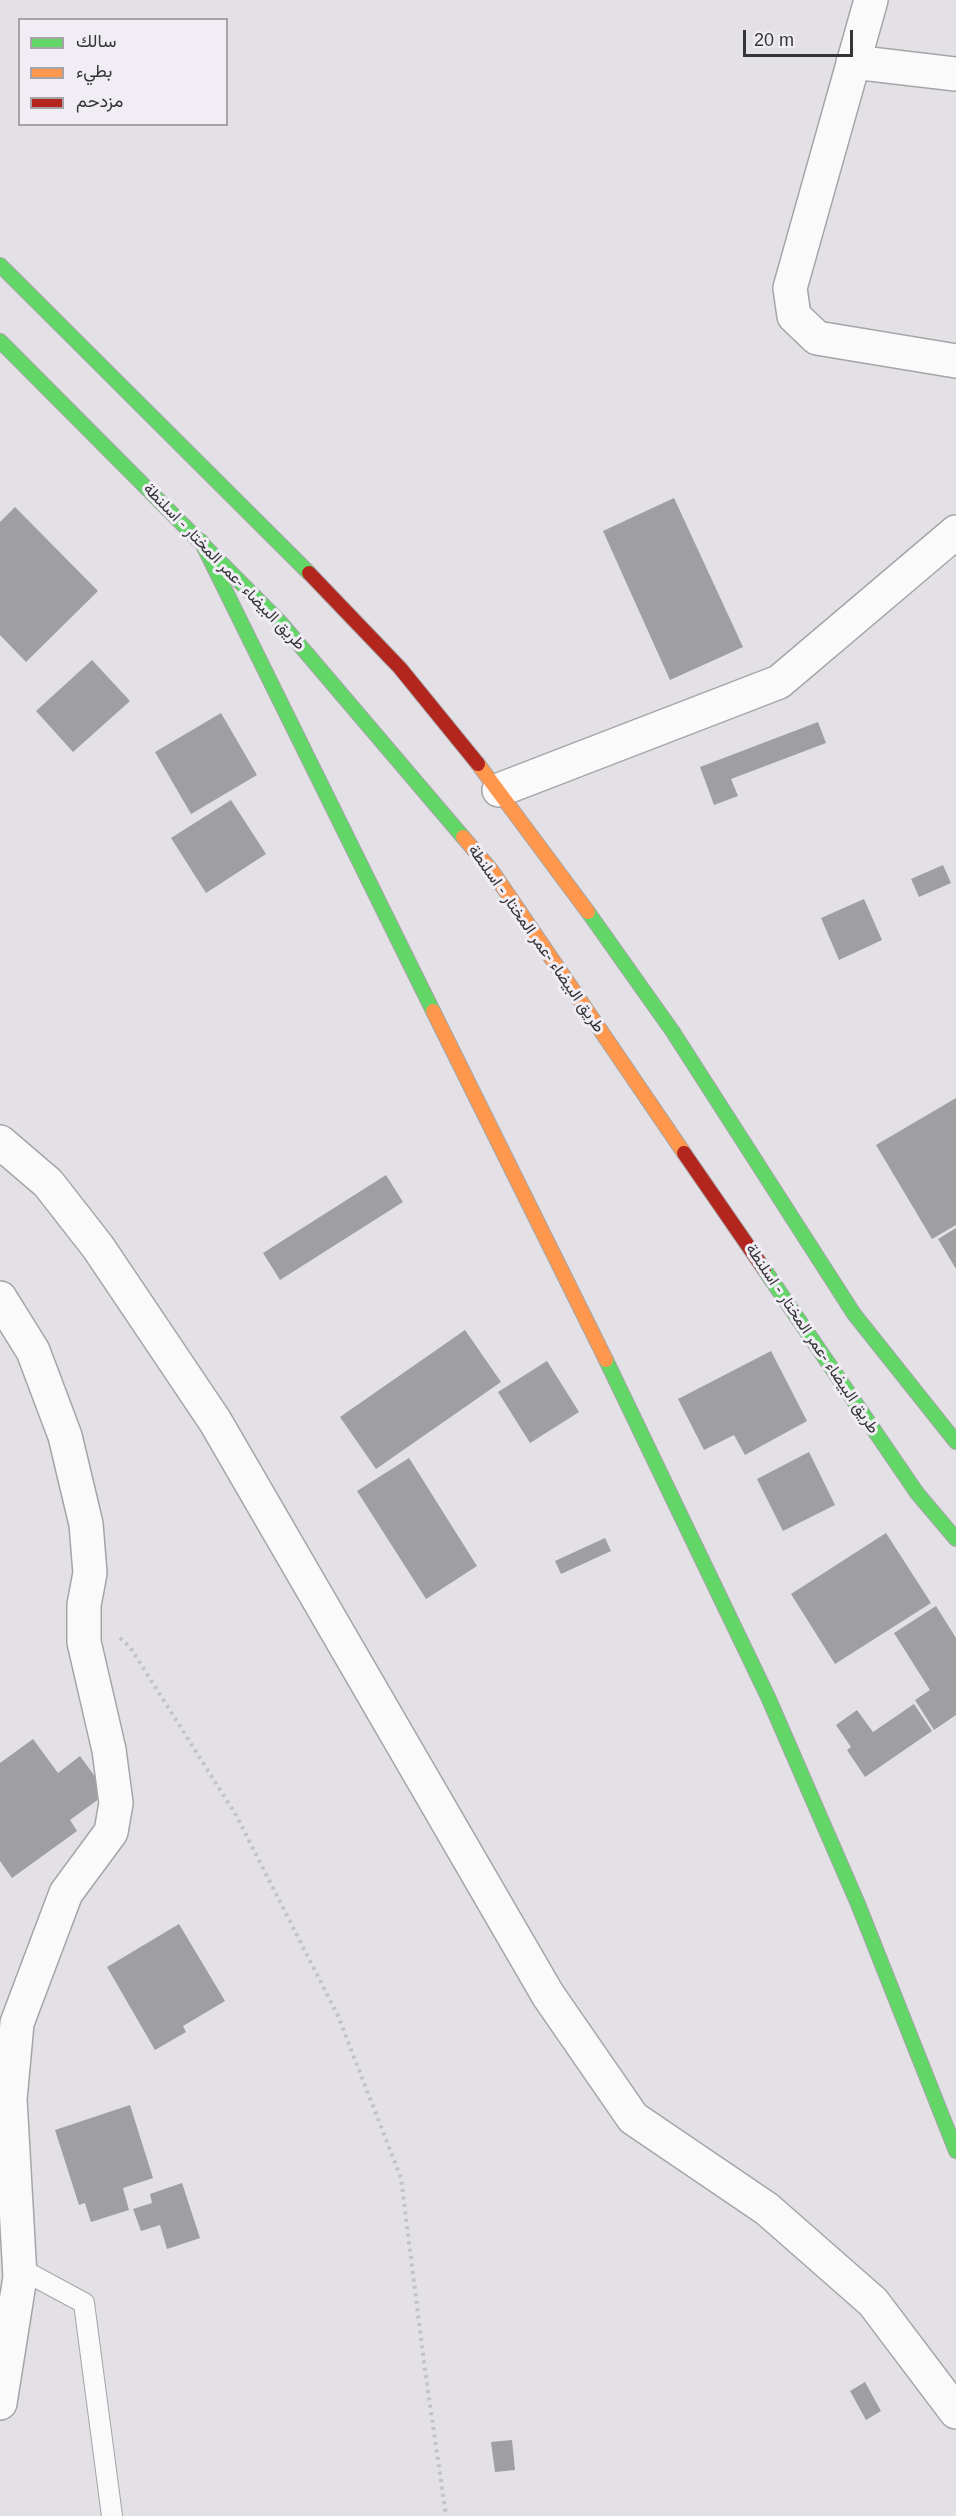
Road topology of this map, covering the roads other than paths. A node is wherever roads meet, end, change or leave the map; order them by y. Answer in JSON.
{"nodes":[{"id":1,"x":871,"y":0,"type":"edge"},
{"id":2,"x":854,"y":62,"type":"junction"},
{"id":3,"x":956,"y":74,"type":"edge"},
{"id":4,"x":0,"y":265,"type":"edge"},
{"id":5,"x":0,"y":341,"type":"edge"},
{"id":6,"x":956,"y":361,"type":"edge"},
{"id":7,"x":956,"y":532,"type":"edge"},
{"id":8,"x":201,"y":541,"type":"junction"},
{"id":9,"x":499,"y":790,"type":"junction"},
{"id":10,"x":0,"y":1142,"type":"edge"},
{"id":11,"x":0,"y":1298,"type":"edge"},
{"id":12,"x":956,"y":1442,"type":"edge"},
{"id":13,"x":956,"y":1539,"type":"edge"},
{"id":14,"x":5,"y":2091,"type":"edge"},
{"id":15,"x":956,"y":2151,"type":"edge"},
{"id":16,"x":19,"y":2268,"type":"junction"},
{"id":17,"x":0,"y":2403,"type":"edge"},
{"id":18,"x":956,"y":2412,"type":"edge"},
{"id":19,"x":112,"y":2516,"type":"edge"}],
"edges":[{"from":1,"to":2,"type":"street"},
{"from":2,"to":3,"type":"street"},
{"from":2,"to":6,"type":"street"},
{"from":4,"to":9,"type":"main road"},
{"from":5,"to":8,"type":"main road","name":"طريق البيضاء -عمر المختار - اسلنطة"},
{"from":7,"to":9,"type":"street"},
{"from":8,"to":13,"type":"main road","name":"طريق البيضاء -عمر المختار - اسلنطة"},
{"from":8,"to":15,"type":"main road"},
{"from":9,"to":12,"type":"main road"},
{"from":10,"to":18,"type":"street"},
{"from":11,"to":14,"type":"street"},
{"from":14,"to":16,"type":"street"},
{"from":16,"to":17,"type":"street"},
{"from":16,"to":19,"type":"lane"}]}
